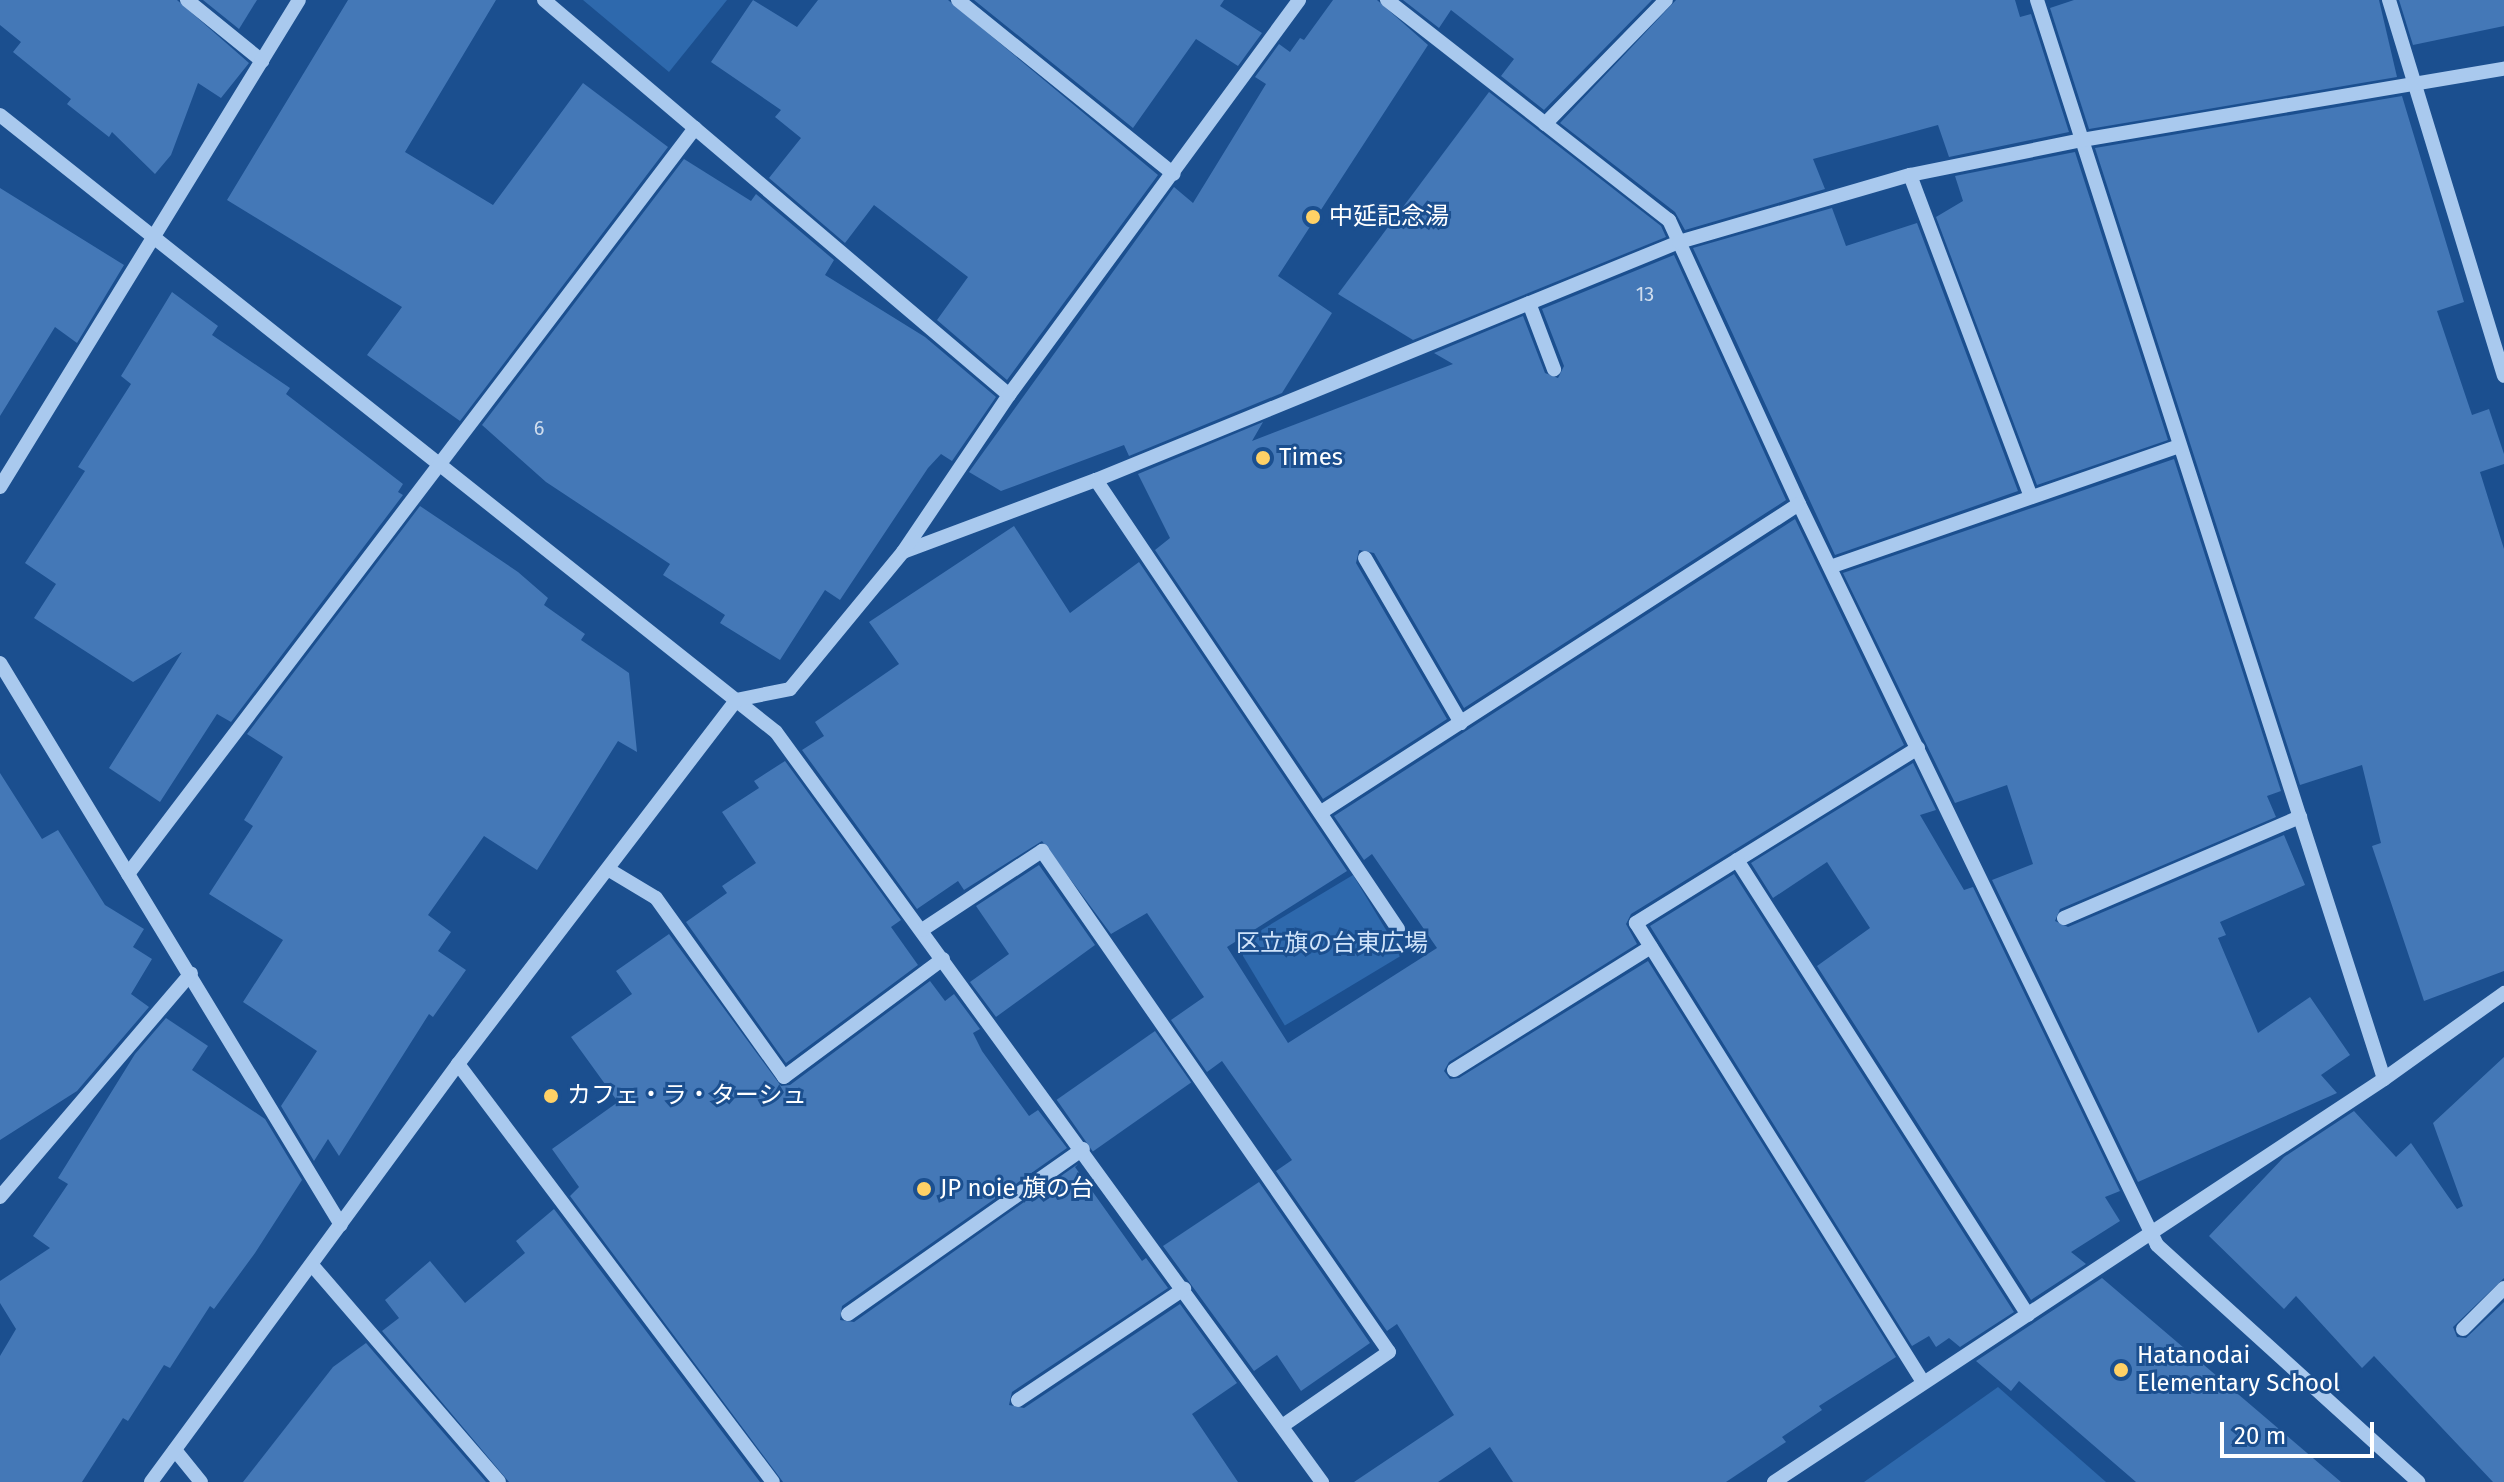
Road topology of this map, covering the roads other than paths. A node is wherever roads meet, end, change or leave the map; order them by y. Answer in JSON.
{"nodes":[{"id":1,"x":187,"y":0,"type":"edge"},
{"id":2,"x":299,"y":0,"type":"edge"},
{"id":3,"x":544,"y":0,"type":"edge"},
{"id":4,"x":958,"y":0,"type":"edge"},
{"id":5,"x":1299,"y":0,"type":"edge"},
{"id":6,"x":1387,"y":0,"type":"edge"},
{"id":7,"x":1666,"y":0,"type":"edge"},
{"id":8,"x":2037,"y":0,"type":"edge"},
{"id":9,"x":2389,"y":0,"type":"edge"},
{"id":10,"x":262,"y":61,"type":"junction"},
{"id":11,"x":2504,"y":69,"type":"edge"},
{"id":12,"x":2415,"y":86,"type":"junction"},
{"id":13,"x":0,"y":115,"type":"edge"},
{"id":14,"x":1545,"y":124,"type":"junction"},
{"id":15,"x":695,"y":128,"type":"junction"},
{"id":16,"x":2082,"y":140,"type":"junction"},
{"id":17,"x":1174,"y":174,"type":"junction"},
{"id":18,"x":1910,"y":175,"type":"junction"},
{"id":19,"x":153,"y":239,"type":"junction"},
{"id":20,"x":1679,"y":242,"type":"junction"},
{"id":21,"x":1529,"y":303,"type":"junction"},
{"id":22,"x":1554,"y":369,"type":"dead end"},
{"id":23,"x":2504,"y":376,"type":"edge"},
{"id":24,"x":1009,"y":395,"type":"junction"},
{"id":25,"x":2180,"y":446,"type":"junction"},
{"id":26,"x":439,"y":465,"type":"junction"},
{"id":27,"x":1096,"y":480,"type":"junction"},
{"id":28,"x":0,"y":487,"type":"edge"},
{"id":29,"x":2031,"y":497,"type":"junction"},
{"id":30,"x":1799,"y":504,"type":"junction"},
{"id":31,"x":903,"y":552,"type":"junction"},
{"id":32,"x":1365,"y":558,"type":"dead end"},
{"id":33,"x":1830,"y":567,"type":"junction"},
{"id":34,"x":0,"y":663,"type":"edge"},
{"id":35,"x":736,"y":700,"type":"junction"},
{"id":36,"x":1461,"y":723,"type":"junction"},
{"id":37,"x":1918,"y":748,"type":"junction"},
{"id":38,"x":1323,"y":811,"type":"junction"},
{"id":39,"x":2300,"y":817,"type":"junction"},
{"id":40,"x":1737,"y":860,"type":"junction"},
{"id":41,"x":611,"y":871,"type":"junction"},
{"id":42,"x":128,"y":874,"type":"junction"},
{"id":43,"x":2064,"y":918,"type":"dead end"},
{"id":44,"x":1398,"y":929,"type":"dead end"},
{"id":45,"x":922,"y":930,"type":"junction"},
{"id":46,"x":1651,"y":947,"type":"junction"},
{"id":47,"x":943,"y":959,"type":"junction"},
{"id":48,"x":191,"y":973,"type":"junction"},
{"id":49,"x":2504,"y":993,"type":"edge"},
{"id":50,"x":458,"y":1064,"type":"junction"},
{"id":51,"x":1454,"y":1070,"type":"dead end"},
{"id":52,"x":2384,"y":1079,"type":"junction"},
{"id":53,"x":1083,"y":1149,"type":"junction"},
{"id":54,"x":0,"y":1197,"type":"edge"},
{"id":55,"x":341,"y":1225,"type":"junction"},
{"id":56,"x":2150,"y":1230,"type":"junction"},
{"id":57,"x":312,"y":1265,"type":"junction"},
{"id":58,"x":2504,"y":1288,"type":"edge"},
{"id":59,"x":1184,"y":1289,"type":"junction"},
{"id":60,"x":848,"y":1314,"type":"dead end"},
{"id":61,"x":2028,"y":1315,"type":"junction"},
{"id":62,"x":2463,"y":1329,"type":"dead end"},
{"id":63,"x":1923,"y":1382,"type":"junction"},
{"id":64,"x":1018,"y":1400,"type":"dead end"},
{"id":65,"x":1282,"y":1426,"type":"junction"},
{"id":66,"x":175,"y":1450,"type":"junction"},
{"id":67,"x":151,"y":1482,"type":"edge"},
{"id":68,"x":201,"y":1482,"type":"edge"},
{"id":69,"x":499,"y":1482,"type":"edge"},
{"id":70,"x":773,"y":1482,"type":"edge"},
{"id":71,"x":1322,"y":1482,"type":"edge"},
{"id":72,"x":1774,"y":1482,"type":"edge"},
{"id":73,"x":2418,"y":1482,"type":"edge"}],
"edges":[{"from":1,"to":10,"type":"street"},
{"from":2,"to":10,"type":"street"},
{"from":3,"to":15,"type":"street"},
{"from":4,"to":17,"type":"street"},
{"from":5,"to":17,"type":"street"},
{"from":6,"to":14,"type":"street"},
{"from":7,"to":14,"type":"street"},
{"from":8,"to":16,"type":"street"},
{"from":9,"to":12,"type":"street"},
{"from":10,"to":19,"type":"street"},
{"from":11,"to":12,"type":"street"},
{"from":12,"to":16,"type":"street"},
{"from":12,"to":23,"type":"street"},
{"from":13,"to":19,"type":"street"},
{"from":14,"to":20,"type":"street"},
{"from":15,"to":24,"type":"street"},
{"from":15,"to":26,"type":"street"},
{"from":16,"to":18,"type":"street"},
{"from":16,"to":25,"type":"street"},
{"from":17,"to":24,"type":"street"},
{"from":18,"to":20,"type":"street"},
{"from":18,"to":29,"type":"street"},
{"from":19,"to":26,"type":"street"},
{"from":19,"to":28,"type":"street"},
{"from":20,"to":21,"type":"street"},
{"from":20,"to":30,"type":"street"},
{"from":21,"to":22,"type":"street"},
{"from":21,"to":27,"type":"street"},
{"from":24,"to":31,"type":"street"},
{"from":25,"to":29,"type":"street"},
{"from":25,"to":39,"type":"street"},
{"from":26,"to":35,"type":"street"},
{"from":26,"to":42,"type":"street"},
{"from":27,"to":31,"type":"street"},
{"from":27,"to":38,"type":"street"},
{"from":29,"to":33,"type":"street"},
{"from":30,"to":33,"type":"street"},
{"from":30,"to":36,"type":"street"},
{"from":31,"to":35,"type":"street"},
{"from":32,"to":36,"type":"street"},
{"from":33,"to":37,"type":"street"},
{"from":34,"to":42,"type":"street"},
{"from":35,"to":41,"type":"street"},
{"from":35,"to":45,"type":"street"},
{"from":36,"to":38,"type":"street"},
{"from":37,"to":40,"type":"street"},
{"from":37,"to":56,"type":"street"},
{"from":38,"to":44,"type":"street"},
{"from":39,"to":43,"type":"street"},
{"from":39,"to":52,"type":"street"},
{"from":40,"to":46,"type":"street"},
{"from":40,"to":61,"type":"street"},
{"from":41,"to":47,"type":"street"},
{"from":41,"to":50,"type":"street"},
{"from":42,"to":48,"type":"street"},
{"from":45,"to":47,"type":"street"},
{"from":45,"to":65,"type":"street"},
{"from":46,"to":51,"type":"street"},
{"from":46,"to":63,"type":"street"},
{"from":47,"to":53,"type":"street"},
{"from":48,"to":54,"type":"street"},
{"from":48,"to":55,"type":"street"},
{"from":49,"to":52,"type":"street"},
{"from":50,"to":55,"type":"street"},
{"from":50,"to":70,"type":"street"},
{"from":52,"to":56,"type":"street"},
{"from":53,"to":59,"type":"street"},
{"from":53,"to":60,"type":"street"},
{"from":55,"to":57,"type":"street"},
{"from":56,"to":61,"type":"street"},
{"from":56,"to":73,"type":"street"},
{"from":57,"to":66,"type":"street"},
{"from":57,"to":69,"type":"street"},
{"from":58,"to":62,"type":"street"},
{"from":59,"to":64,"type":"street"},
{"from":59,"to":65,"type":"street"},
{"from":61,"to":63,"type":"street"},
{"from":63,"to":72,"type":"street"},
{"from":65,"to":71,"type":"street"},
{"from":66,"to":67,"type":"street"},
{"from":66,"to":68,"type":"street"}]}
